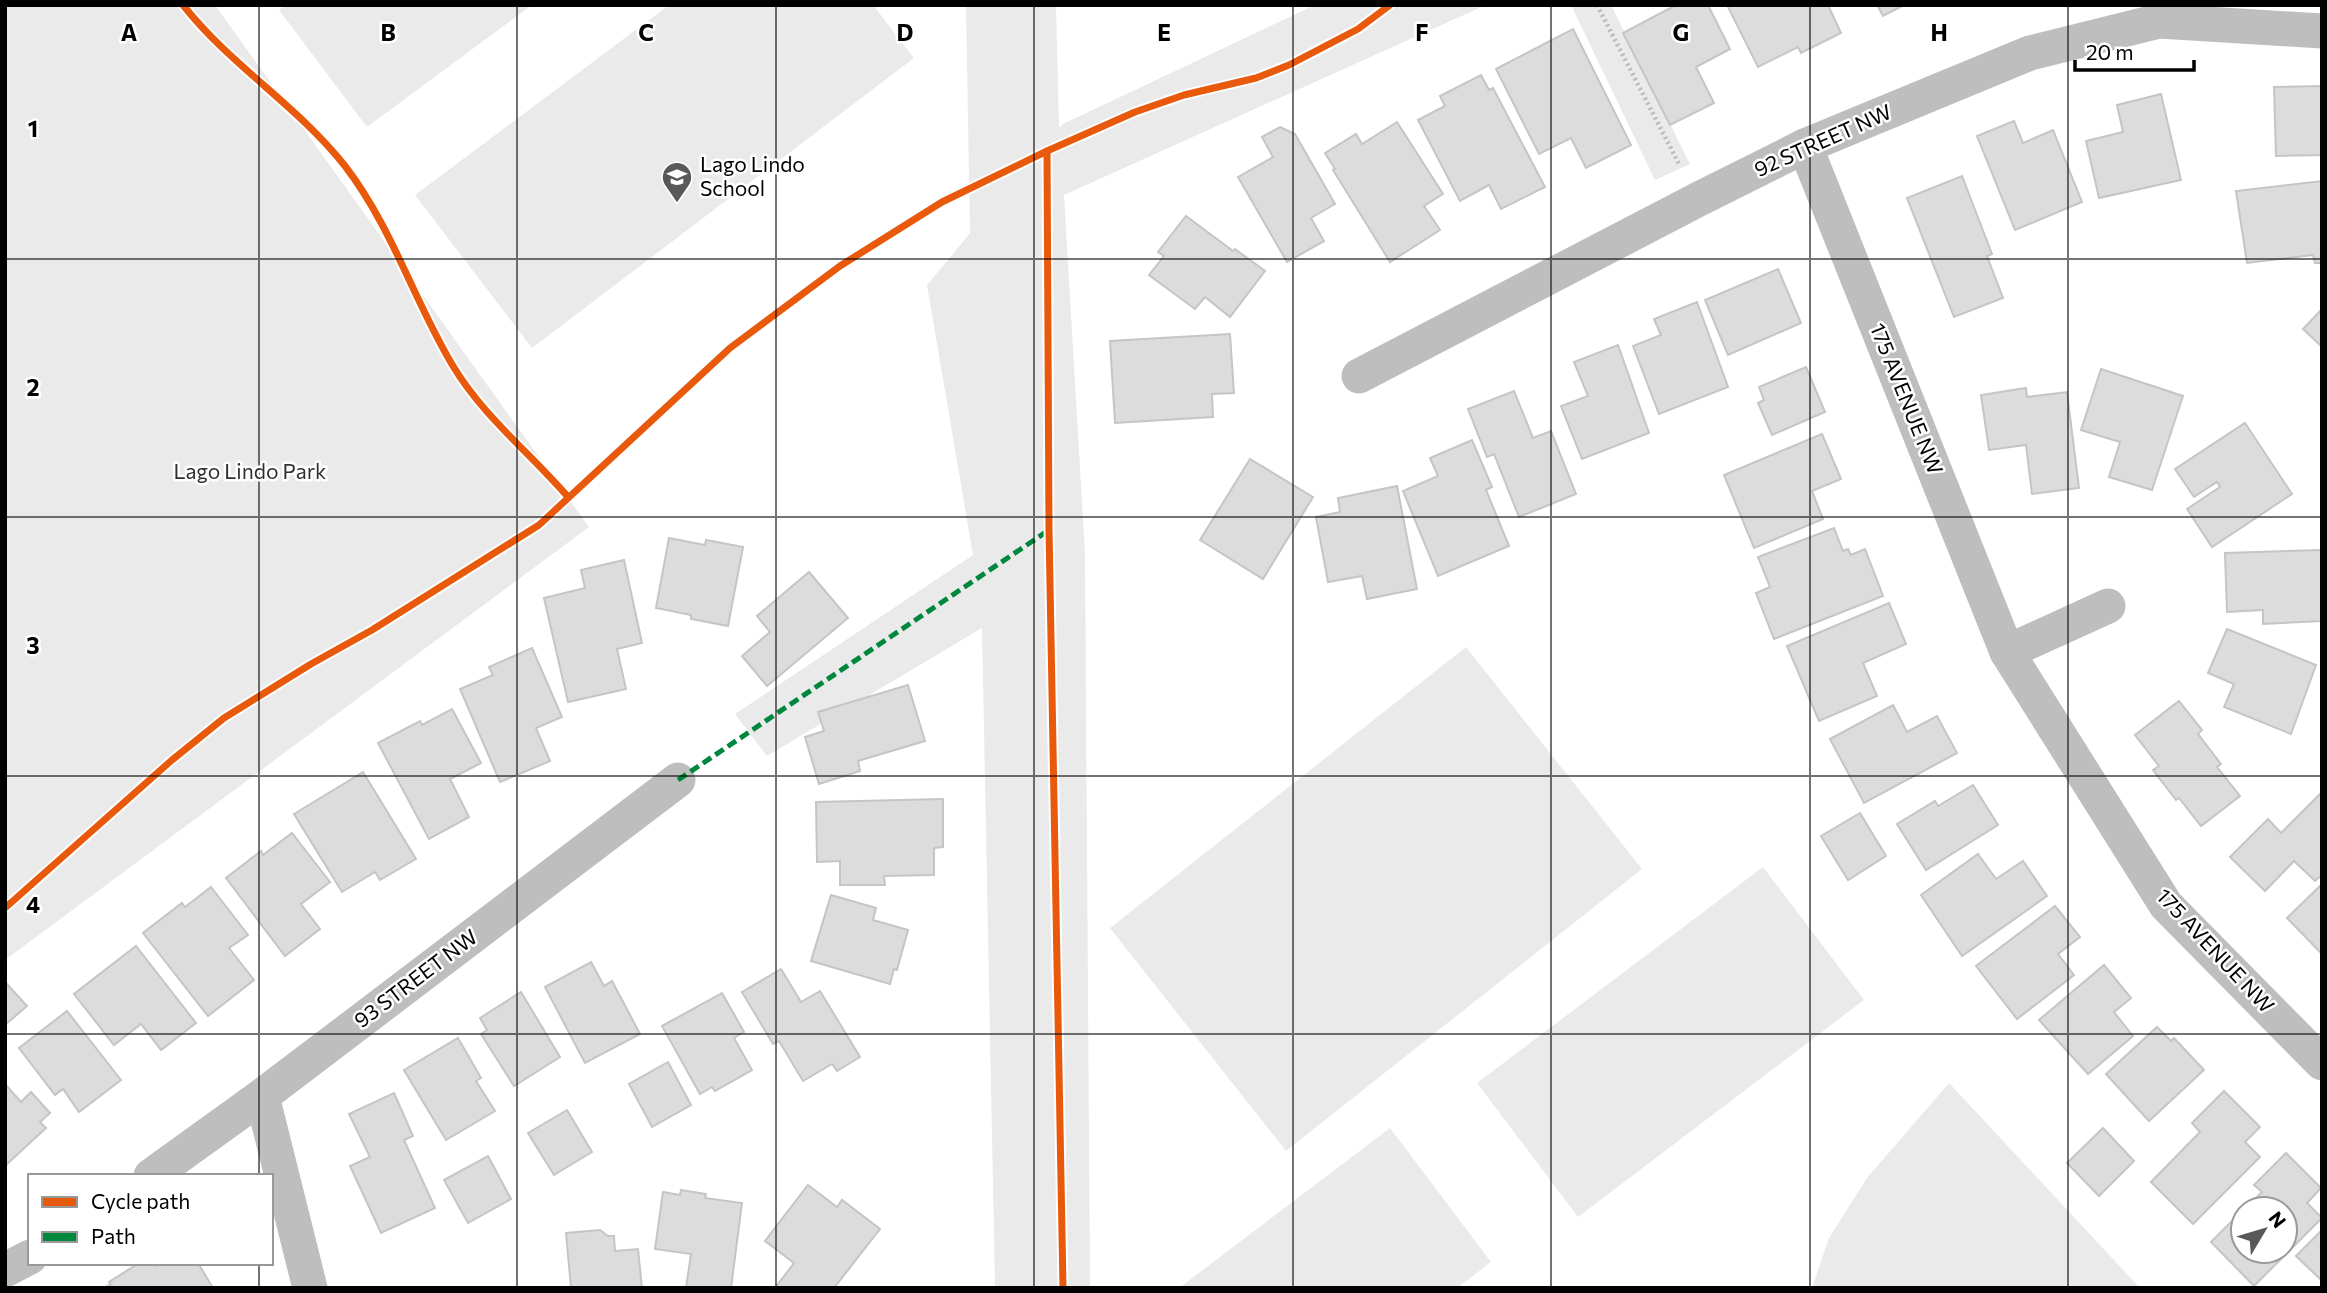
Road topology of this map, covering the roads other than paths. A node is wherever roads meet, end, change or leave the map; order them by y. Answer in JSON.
{"nodes":[{"id":1,"x":2322,"y":31,"type":"edge"},
{"id":2,"x":1805,"y":146,"type":"junction"},
{"id":3,"x":1359,"y":376,"type":"dead end"},
{"id":4,"x":2108,"y":606,"type":"dead end"},
{"id":5,"x":2007,"y":652,"type":"junction"},
{"id":6,"x":678,"y":780,"type":"dead end"},
{"id":7,"x":2322,"y":1063,"type":"edge"},
{"id":8,"x":262,"y":1096,"type":"junction"},
{"id":9,"x":154,"y":1174,"type":"edge"},
{"id":10,"x":28,"y":1258,"type":"edge"},
{"id":11,"x":5,"y":1270,"type":"edge"},
{"id":12,"x":310,"y":1288,"type":"edge"}],
"edges":[{"from":1,"to":2,"type":"street","name":"92 STREET NW"},
{"from":2,"to":3,"type":"street","name":"92 STREET NW"},
{"from":2,"to":5,"type":"street","name":"175 AVENUE NW"},
{"from":4,"to":5,"type":"street"},
{"from":5,"to":7,"type":"street","name":"175 AVENUE NW"},
{"from":6,"to":8,"type":"street","name":"93 STREET NW"},
{"from":8,"to":9,"type":"street","name":"93 STREET NW"},
{"from":8,"to":12,"type":"street"},
{"from":10,"to":11,"type":"street"}]}
